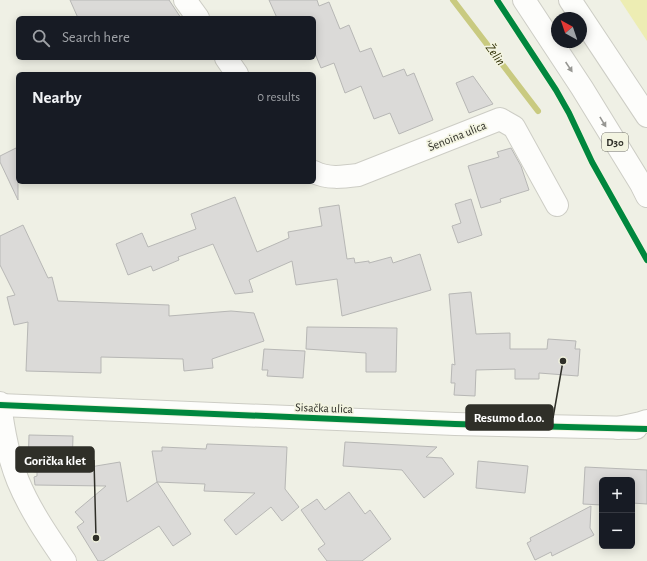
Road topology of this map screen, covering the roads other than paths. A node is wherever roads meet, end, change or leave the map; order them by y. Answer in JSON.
{"nodes":[{"id":1,"x":185,"y":0,"type":"edge"},
{"id":2,"x":524,"y":0,"type":"edge"},
{"id":3,"x":570,"y":0,"type":"edge"},
{"id":4,"x":197,"y":16,"type":"edge"},
{"id":5,"x":228,"y":60,"type":"edge"},
{"id":6,"x":236,"y":72,"type":"edge"},
{"id":7,"x":647,"y":116,"type":"edge"},
{"id":8,"x":316,"y":173,"type":"edge"},
{"id":9,"x":647,"y":196,"type":"edge"},
{"id":10,"x":557,"y":205,"type":"dead end"},
{"id":11,"x":0,"y":404,"type":"edge"},
{"id":12,"x":647,"y":421,"type":"edge"},
{"id":13,"x":618,"y":428,"type":"junction"},
{"id":14,"x":647,"y":429,"type":"edge"},
{"id":15,"x":65,"y":561,"type":"edge"}],
"edges":[{"from":1,"to":4,"type":"main road"},
{"from":2,"to":9,"type":"main road","number":"D30","one_way":true},
{"from":3,"to":7,"type":"main road"},
{"from":5,"to":6,"type":"main road"},
{"from":8,"to":10,"type":"main road","name":"Šenoina ulica"},
{"from":11,"to":13,"type":"main road","name":"Sisačka ulica"},
{"from":11,"to":15,"type":"main road"},
{"from":12,"to":13,"type":"main road"},
{"from":13,"to":14,"type":"main road","name":"Sisačka ulica"}]}
